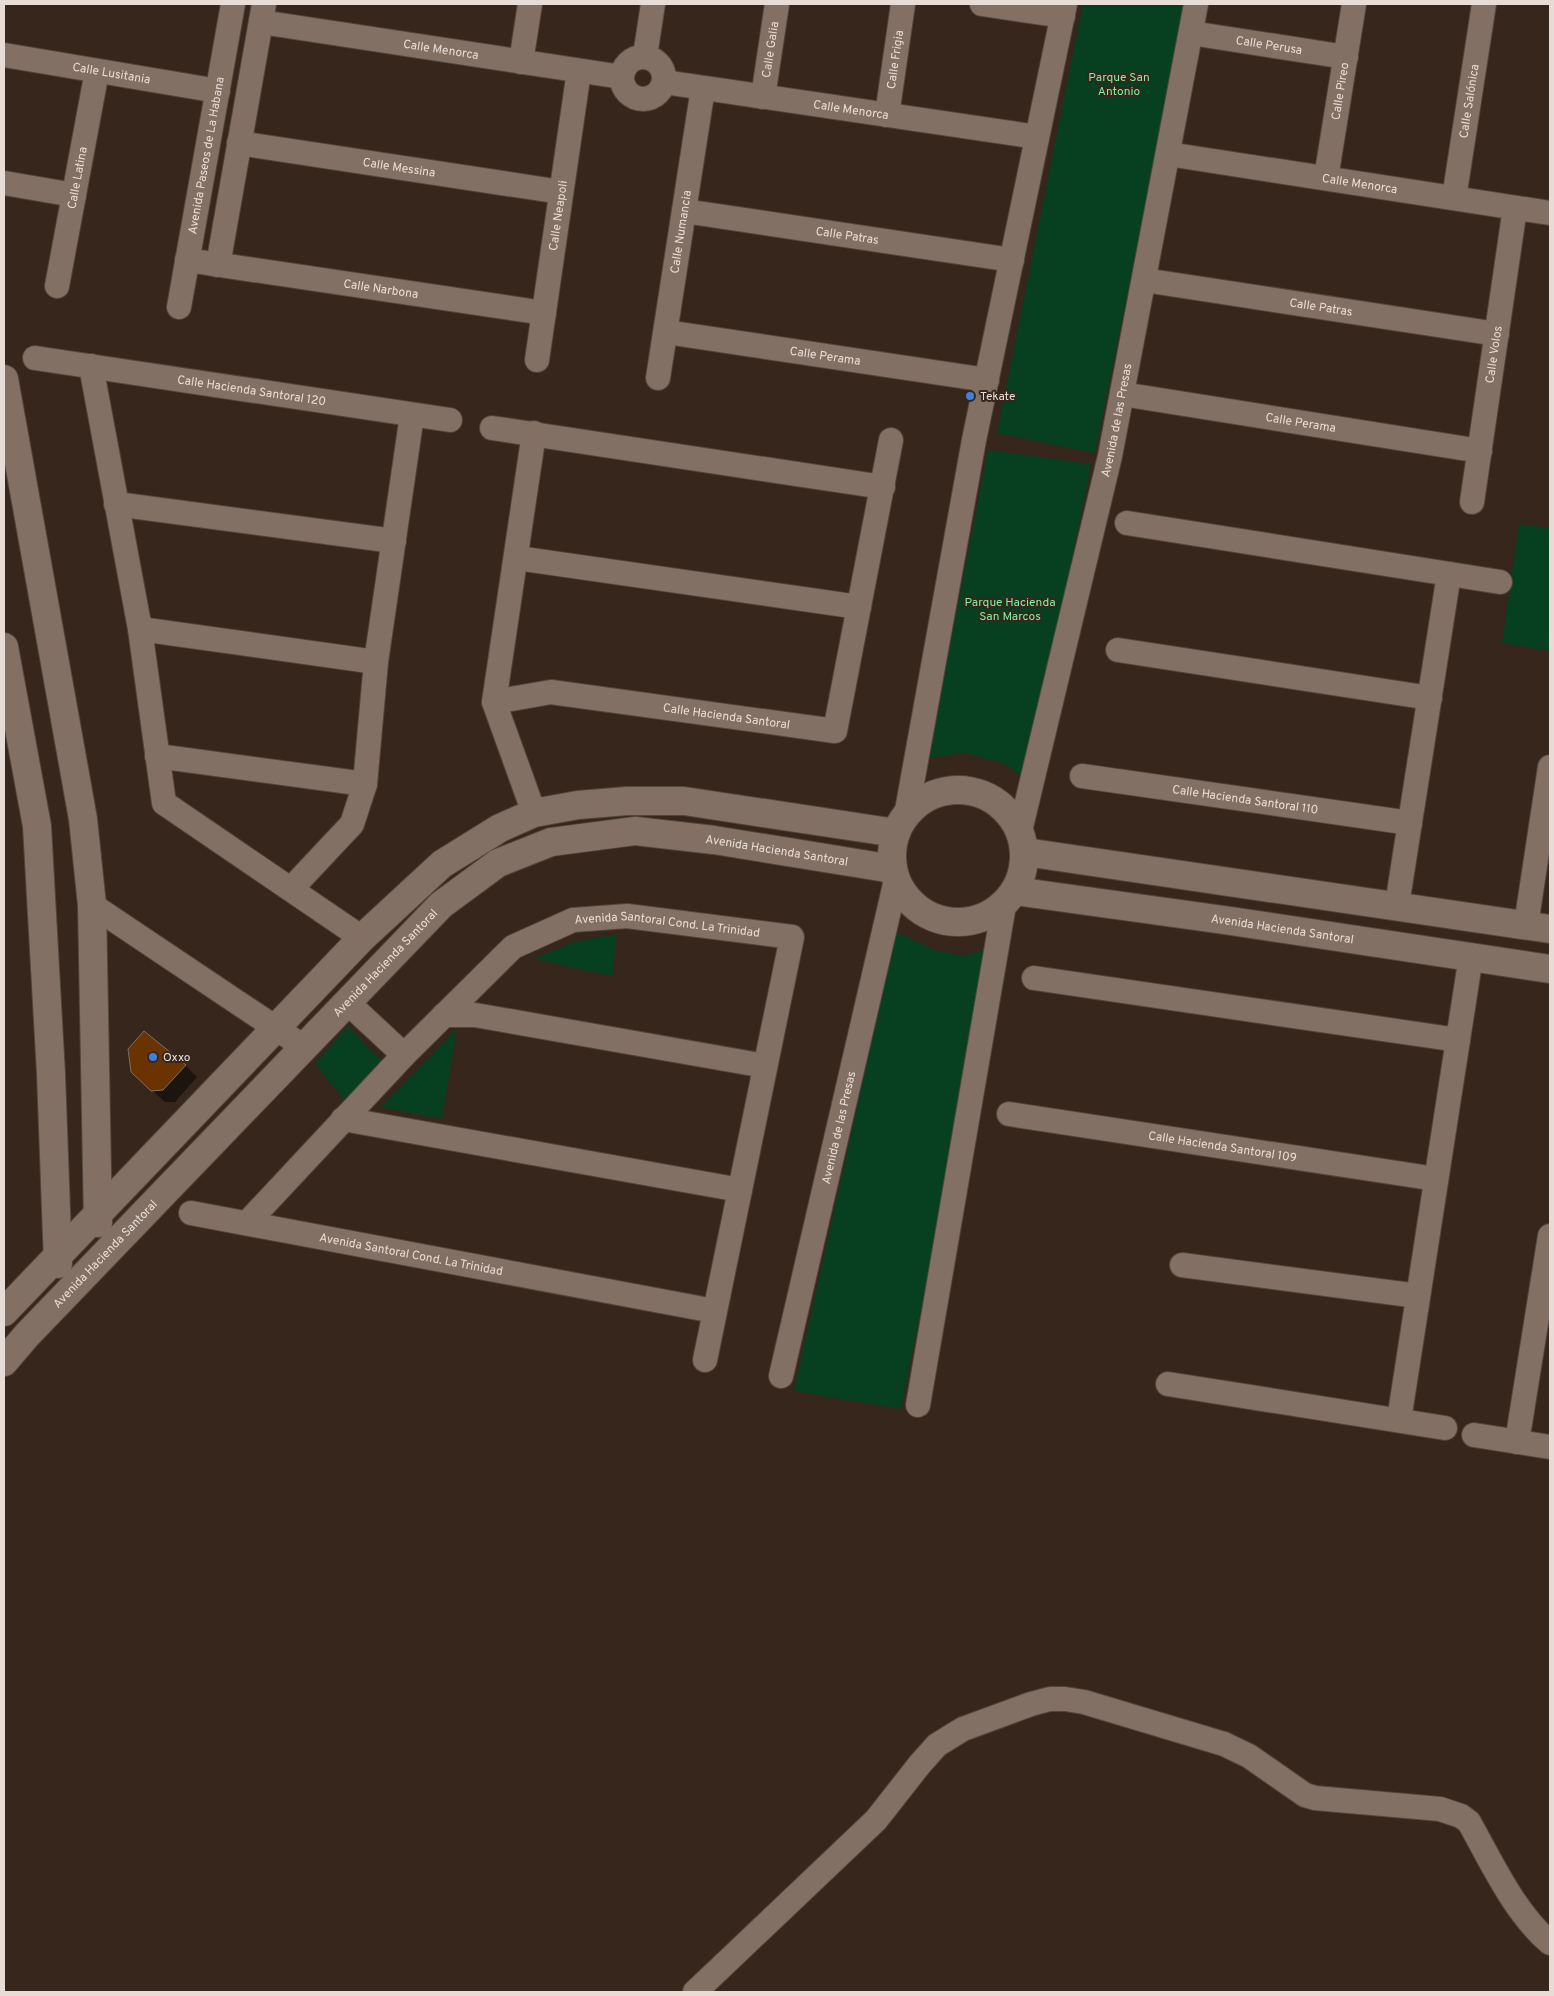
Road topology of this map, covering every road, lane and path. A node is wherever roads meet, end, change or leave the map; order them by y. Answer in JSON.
{"nodes":[{"id":1,"x":233,"y":4,"type":"edge"},
{"id":2,"x":530,"y":4,"type":"edge"},
{"id":3,"x":653,"y":4,"type":"edge"},
{"id":4,"x":777,"y":4,"type":"edge"},
{"id":5,"x":903,"y":4,"type":"edge"},
{"id":6,"x":982,"y":4,"type":"edge"},
{"id":7,"x":1196,"y":4,"type":"edge"},
{"id":8,"x":1354,"y":4,"type":"edge"},
{"id":9,"x":1484,"y":4,"type":"edge"},
{"id":10,"x":1064,"y":10,"type":"edge"},
{"id":11,"x":262,"y":13,"type":"edge"},
{"id":12,"x":1191,"y":33,"type":"junction"},
{"id":13,"x":4,"y":55,"type":"edge"},
{"id":14,"x":644,"y":56,"type":"junction"},
{"id":15,"x":1346,"y":57,"type":"junction"},
{"id":16,"x":521,"y":62,"type":"junction"},
{"id":17,"x":97,"y":71,"type":"junction"},
{"id":18,"x":579,"y":71,"type":"junction"},
{"id":19,"x":622,"y":77,"type":"junction"},
{"id":20,"x":664,"y":82,"type":"junction"},
{"id":21,"x":703,"y":88,"type":"junction"},
{"id":22,"x":218,"y":91,"type":"junction"},
{"id":23,"x":763,"y":97,"type":"junction"},
{"id":24,"x":887,"y":115,"type":"junction"},
{"id":25,"x":1037,"y":137,"type":"junction"},
{"id":26,"x":239,"y":143,"type":"junction"},
{"id":27,"x":1168,"y":154,"type":"junction"},
{"id":28,"x":1326,"y":178,"type":"junction"},
{"id":29,"x":4,"y":183,"type":"edge"},
{"id":30,"x":561,"y":192,"type":"junction"},
{"id":31,"x":74,"y":195,"type":"junction"},
{"id":32,"x":1454,"y":198,"type":"junction"},
{"id":33,"x":1516,"y":208,"type":"junction"},
{"id":34,"x":684,"y":210,"type":"junction"},
{"id":35,"x":1550,"y":213,"type":"edge"},
{"id":36,"x":187,"y":260,"type":"junction"},
{"id":37,"x":1012,"y":260,"type":"junction"},
{"id":38,"x":218,"y":265,"type":"junction"},
{"id":39,"x":1144,"y":280,"type":"junction"},
{"id":40,"x":57,"y":286,"type":"dead end"},
{"id":41,"x":179,"y":307,"type":"dead end"},
{"id":42,"x":544,"y":313,"type":"junction"},
{"id":43,"x":666,"y":332,"type":"junction"},
{"id":44,"x":1497,"y":334,"type":"junction"},
{"id":45,"x":35,"y":358,"type":"dead end"},
{"id":46,"x":537,"y":360,"type":"dead end"},
{"id":47,"x":90,"y":366,"type":"junction"},
{"id":48,"x":658,"y":378,"type":"dead end"},
{"id":49,"x":4,"y":380,"type":"edge"},
{"id":50,"x":987,"y":380,"type":"junction"},
{"id":51,"x":1122,"y":394,"type":"junction"},
{"id":52,"x":412,"y":414,"type":"junction"},
{"id":53,"x":450,"y":420,"type":"dead end"},
{"id":54,"x":492,"y":428,"type":"dead end"},
{"id":55,"x":534,"y":433,"type":"junction"},
{"id":56,"x":891,"y":440,"type":"dead end"},
{"id":57,"x":1480,"y":451,"type":"junction"},
{"id":58,"x":883,"y":487,"type":"junction"},
{"id":59,"x":1472,"y":502,"type":"dead end"},
{"id":60,"x":116,"y":504,"type":"junction"},
{"id":61,"x":1127,"y":523,"type":"dead end"},
{"id":62,"x":394,"y":541,"type":"junction"},
{"id":63,"x":517,"y":558,"type":"junction"},
{"id":64,"x":1450,"y":574,"type":"junction"},
{"id":65,"x":1500,"y":582,"type":"dead end"},
{"id":66,"x":859,"y":607,"type":"junction"},
{"id":67,"x":140,"y":629,"type":"junction"},
{"id":68,"x":4,"y":647,"type":"edge"},
{"id":69,"x":1118,"y":650,"type":"dead end"},
{"id":70,"x":376,"y":662,"type":"junction"},
{"id":71,"x":1430,"y":698,"type":"junction"},
{"id":72,"x":494,"y":702,"type":"junction"},
{"id":73,"x":157,"y":756,"type":"junction"},
{"id":74,"x":1550,"y":767,"type":"edge"},
{"id":75,"x":1082,"y":776,"type":"dead end"},
{"id":76,"x":366,"y":784,"type":"junction"},
{"id":77,"x":534,"y":814,"type":"junction"},
{"id":78,"x":1410,"y":823,"type":"junction"},
{"id":79,"x":901,"y":824,"type":"junction"},
{"id":80,"x":1545,"y":839,"type":"edge"},
{"id":81,"x":1023,"y":842,"type":"junction"},
{"id":82,"x":894,"y":874,"type":"junction"},
{"id":83,"x":1248,"y":884,"type":"junction"},
{"id":84,"x":291,"y":889,"type":"junction"},
{"id":85,"x":1010,"y":898,"type":"junction"},
{"id":86,"x":92,"y":905,"type":"junction"},
{"id":87,"x":1397,"y":905,"type":"junction"},
{"id":88,"x":1244,"y":922,"type":"junction"},
{"id":89,"x":1538,"y":927,"type":"edge"},
{"id":90,"x":362,"y":938,"type":"junction"},
{"id":91,"x":1471,"y":956,"type":"junction"},
{"id":92,"x":1550,"y":969,"type":"edge"},
{"id":93,"x":1034,"y":978,"type":"dead end"},
{"id":94,"x":347,"y":1002,"type":"junction"},
{"id":95,"x":444,"y":1015,"type":"junction"},
{"id":96,"x":276,"y":1028,"type":"junction"},
{"id":97,"x":1458,"y":1040,"type":"junction"},
{"id":98,"x":304,"y":1046,"type":"junction"},
{"id":99,"x":404,"y":1055,"type":"junction"},
{"id":100,"x":764,"y":1066,"type":"junction"},
{"id":101,"x":1009,"y":1114,"type":"dead end"},
{"id":102,"x":343,"y":1119,"type":"junction"},
{"id":103,"x":1436,"y":1179,"type":"junction"},
{"id":104,"x":740,"y":1190,"type":"junction"},
{"id":105,"x":98,"y":1212,"type":"junction"},
{"id":106,"x":191,"y":1213,"type":"dead end"},
{"id":107,"x":247,"y":1223,"type":"junction"},
{"id":108,"x":1550,"y":1236,"type":"edge"},
{"id":109,"x":57,"y":1256,"type":"junction"},
{"id":110,"x":100,"y":1260,"type":"junction"},
{"id":111,"x":1182,"y":1265,"type":"dead end"},
{"id":112,"x":1418,"y":1296,"type":"junction"},
{"id":113,"x":60,"y":1302,"type":"junction"},
{"id":114,"x":714,"y":1311,"type":"junction"},
{"id":115,"x":4,"y":1312,"type":"edge"},
{"id":116,"x":1544,"y":1321,"type":"edge"},
{"id":117,"x":705,"y":1360,"type":"dead end"},
{"id":118,"x":4,"y":1362,"type":"edge"},
{"id":119,"x":781,"y":1376,"type":"dead end"},
{"id":120,"x":1168,"y":1384,"type":"dead end"},
{"id":121,"x":918,"y":1404,"type":"dead end"},
{"id":122,"x":1399,"y":1420,"type":"junction"},
{"id":123,"x":1445,"y":1428,"type":"dead end"},
{"id":124,"x":1474,"y":1435,"type":"dead end"},
{"id":125,"x":1517,"y":1442,"type":"junction"},
{"id":126,"x":1550,"y":1447,"type":"edge"},
{"id":127,"x":1550,"y":1942,"type":"edge"},
{"id":128,"x":696,"y":1992,"type":"edge"}],
"edges":[{"from":1,"to":22,"type":"street","name":"Avenida Paseos de La Habana"},
{"from":2,"to":16,"type":"street"},
{"from":3,"to":14,"type":"street"},
{"from":4,"to":23,"type":"street","name":"Calle Galia"},
{"from":5,"to":24,"type":"street","name":"Calle Frigia"},
{"from":6,"to":10,"type":"street"},
{"from":7,"to":12,"type":"street","name":"Avenida de las Presas"},
{"from":8,"to":15,"type":"street","name":"Calle Pireo"},
{"from":9,"to":32,"type":"street","name":"Calle Salónica"},
{"from":10,"to":25,"type":"street"},
{"from":11,"to":16,"type":"street","name":"Calle Menorca"},
{"from":11,"to":26,"type":"street"},
{"from":12,"to":15,"type":"street","name":"Calle Perusa"},
{"from":12,"to":27,"type":"street","name":"Avenida de las Presas"},
{"from":13,"to":17,"type":"street","name":"Calle Lusitania"},
{"from":14,"to":19,"type":"street"},
{"from":14,"to":20,"type":"street"},
{"from":15,"to":28,"type":"street","name":"Calle Pireo"},
{"from":16,"to":18,"type":"street","name":"Calle Menorca"},
{"from":17,"to":22,"type":"street","name":"Calle Lusitania"},
{"from":17,"to":31,"type":"street","name":"Calle Latina"},
{"from":18,"to":19,"type":"street","name":"Calle Menorca"},
{"from":18,"to":30,"type":"street","name":"Calle Neapoli"},
{"from":19,"to":20,"type":"street"},
{"from":20,"to":21,"type":"street","name":"Calle Menorca"},
{"from":21,"to":23,"type":"street","name":"Calle Menorca"},
{"from":21,"to":34,"type":"street","name":"Calle Numancia"},
{"from":22,"to":36,"type":"street","name":"Avenida Paseos de La Habana"},
{"from":23,"to":24,"type":"street","name":"Calle Menorca"},
{"from":24,"to":25,"type":"street","name":"Calle Menorca"},
{"from":25,"to":37,"type":"street"},
{"from":26,"to":30,"type":"street","name":"Calle Messina"},
{"from":26,"to":38,"type":"street"},
{"from":27,"to":28,"type":"street","name":"Calle Menorca"},
{"from":27,"to":39,"type":"street","name":"Avenida de las Presas"},
{"from":28,"to":32,"type":"street","name":"Calle Menorca"},
{"from":29,"to":31,"type":"street"},
{"from":30,"to":42,"type":"street","name":"Calle Neapoli"},
{"from":31,"to":40,"type":"street","name":"Calle Latina"},
{"from":32,"to":33,"type":"street","name":"Calle Menorca"},
{"from":33,"to":35,"type":"street","name":"Calle Menorca"},
{"from":33,"to":44,"type":"street","name":"Calle Volos"},
{"from":34,"to":37,"type":"street","name":"Calle Patras"},
{"from":34,"to":43,"type":"street","name":"Calle Numancia"},
{"from":36,"to":38,"type":"street","name":"Calle Narbona"},
{"from":36,"to":41,"type":"street","name":"Avenida Paseos de La Habana"},
{"from":37,"to":50,"type":"street"},
{"from":38,"to":42,"type":"street","name":"Calle Narbona"},
{"from":39,"to":44,"type":"street","name":"Calle Patras"},
{"from":39,"to":51,"type":"street","name":"Avenida de las Presas"},
{"from":42,"to":46,"type":"street","name":"Calle Neapoli"},
{"from":43,"to":48,"type":"street","name":"Calle Numancia"},
{"from":43,"to":50,"type":"street","name":"Calle Perama"},
{"from":44,"to":57,"type":"street","name":"Calle Volos"},
{"from":45,"to":47,"type":"street","name":"Calle Hacienda Santoral 120"},
{"from":47,"to":52,"type":"street","name":"Calle Hacienda Santoral 120"},
{"from":47,"to":60,"type":"street"},
{"from":49,"to":86,"type":"street"},
{"from":50,"to":79,"type":"street"},
{"from":51,"to":57,"type":"street","name":"Calle Perama"},
{"from":51,"to":81,"type":"street","name":"Avenida de las Presas"},
{"from":52,"to":53,"type":"street","name":"Calle Hacienda Santoral 120"},
{"from":52,"to":62,"type":"street"},
{"from":54,"to":55,"type":"street"},
{"from":55,"to":58,"type":"street"},
{"from":55,"to":63,"type":"street"},
{"from":56,"to":58,"type":"street","name":"Calle Hacienda Santoral"},
{"from":57,"to":59,"type":"street","name":"Calle Volos"},
{"from":58,"to":66,"type":"street","name":"Calle Hacienda Santoral"},
{"from":60,"to":62,"type":"street"},
{"from":60,"to":67,"type":"street"},
{"from":61,"to":64,"type":"street"},
{"from":62,"to":70,"type":"street"},
{"from":63,"to":66,"type":"street"},
{"from":63,"to":72,"type":"street"},
{"from":64,"to":65,"type":"street"},
{"from":64,"to":71,"type":"street"},
{"from":66,"to":72,"type":"street","name":"Calle Hacienda Santoral"},
{"from":67,"to":70,"type":"street"},
{"from":67,"to":73,"type":"street"},
{"from":68,"to":109,"type":"street"},
{"from":69,"to":71,"type":"street"},
{"from":70,"to":76,"type":"street"},
{"from":71,"to":78,"type":"street"},
{"from":72,"to":77,"type":"street"},
{"from":73,"to":76,"type":"street"},
{"from":73,"to":84,"type":"street"},
{"from":74,"to":80,"type":"street"},
{"from":75,"to":78,"type":"street","name":"Calle Hacienda Santoral 110"},
{"from":76,"to":84,"type":"street"},
{"from":77,"to":79,"type":"street"},
{"from":77,"to":90,"type":"street"},
{"from":78,"to":87,"type":"street"},
{"from":79,"to":81,"type":"street"},
{"from":79,"to":82,"type":"street"},
{"from":80,"to":89,"type":"street"},
{"from":81,"to":83,"type":"street"},
{"from":81,"to":85,"type":"street"},
{"from":82,"to":85,"type":"street"},
{"from":82,"to":94,"type":"street","name":"Avenida Hacienda Santoral"},
{"from":82,"to":119,"type":"street","name":"Avenida de las Presas"},
{"from":83,"to":87,"type":"street"},
{"from":83,"to":88,"type":"street"},
{"from":84,"to":90,"type":"street"},
{"from":85,"to":88,"type":"street","name":"Avenida Hacienda Santoral"},
{"from":85,"to":121,"type":"street"},
{"from":86,"to":96,"type":"street"},
{"from":86,"to":105,"type":"street"},
{"from":87,"to":89,"type":"street"},
{"from":88,"to":91,"type":"street","name":"Avenida Hacienda Santoral"},
{"from":90,"to":96,"type":"street"},
{"from":91,"to":92,"type":"street","name":"Avenida Hacienda Santoral"},
{"from":91,"to":97,"type":"street"},
{"from":93,"to":97,"type":"street"},
{"from":94,"to":98,"type":"street","name":"Avenida Hacienda Santoral"},
{"from":94,"to":99,"type":"street"},
{"from":95,"to":99,"type":"street","name":"Avenida Santoral Cond. La Trinidad"},
{"from":95,"to":100,"type":"street"},
{"from":95,"to":100,"type":"street","name":"Avenida Santoral Cond. La Trinidad"},
{"from":96,"to":98,"type":"street"},
{"from":96,"to":105,"type":"street"},
{"from":97,"to":103,"type":"street"},
{"from":98,"to":110,"type":"street","name":"Avenida Hacienda Santoral"},
{"from":99,"to":102,"type":"street","name":"Avenida Santoral Cond. La Trinidad"},
{"from":100,"to":104,"type":"street","name":"Avenida Santoral Cond. La Trinidad"},
{"from":101,"to":103,"type":"street","name":"Calle Hacienda Santoral 109"},
{"from":102,"to":104,"type":"street"},
{"from":102,"to":107,"type":"street","name":"Avenida Santoral Cond. La Trinidad"},
{"from":103,"to":112,"type":"street"},
{"from":104,"to":114,"type":"street","name":"Avenida Santoral Cond. La Trinidad"},
{"from":105,"to":109,"type":"street"},
{"from":105,"to":110,"type":"street"},
{"from":106,"to":107,"type":"street"},
{"from":107,"to":114,"type":"street","name":"Avenida Santoral Cond. La Trinidad"},
{"from":108,"to":116,"type":"street"},
{"from":109,"to":113,"type":"street"},
{"from":109,"to":115,"type":"street"},
{"from":110,"to":113,"type":"street","name":"Avenida Hacienda Santoral"},
{"from":111,"to":112,"type":"street"},
{"from":112,"to":122,"type":"street"},
{"from":113,"to":118,"type":"street","name":"Avenida Hacienda Santoral"},
{"from":114,"to":117,"type":"street","name":"Avenida Santoral Cond. La Trinidad"},
{"from":116,"to":125,"type":"street"},
{"from":120,"to":122,"type":"street"},
{"from":122,"to":123,"type":"street"},
{"from":124,"to":125,"type":"street"},
{"from":125,"to":126,"type":"street"},
{"from":127,"to":128,"type":"street"}]}
